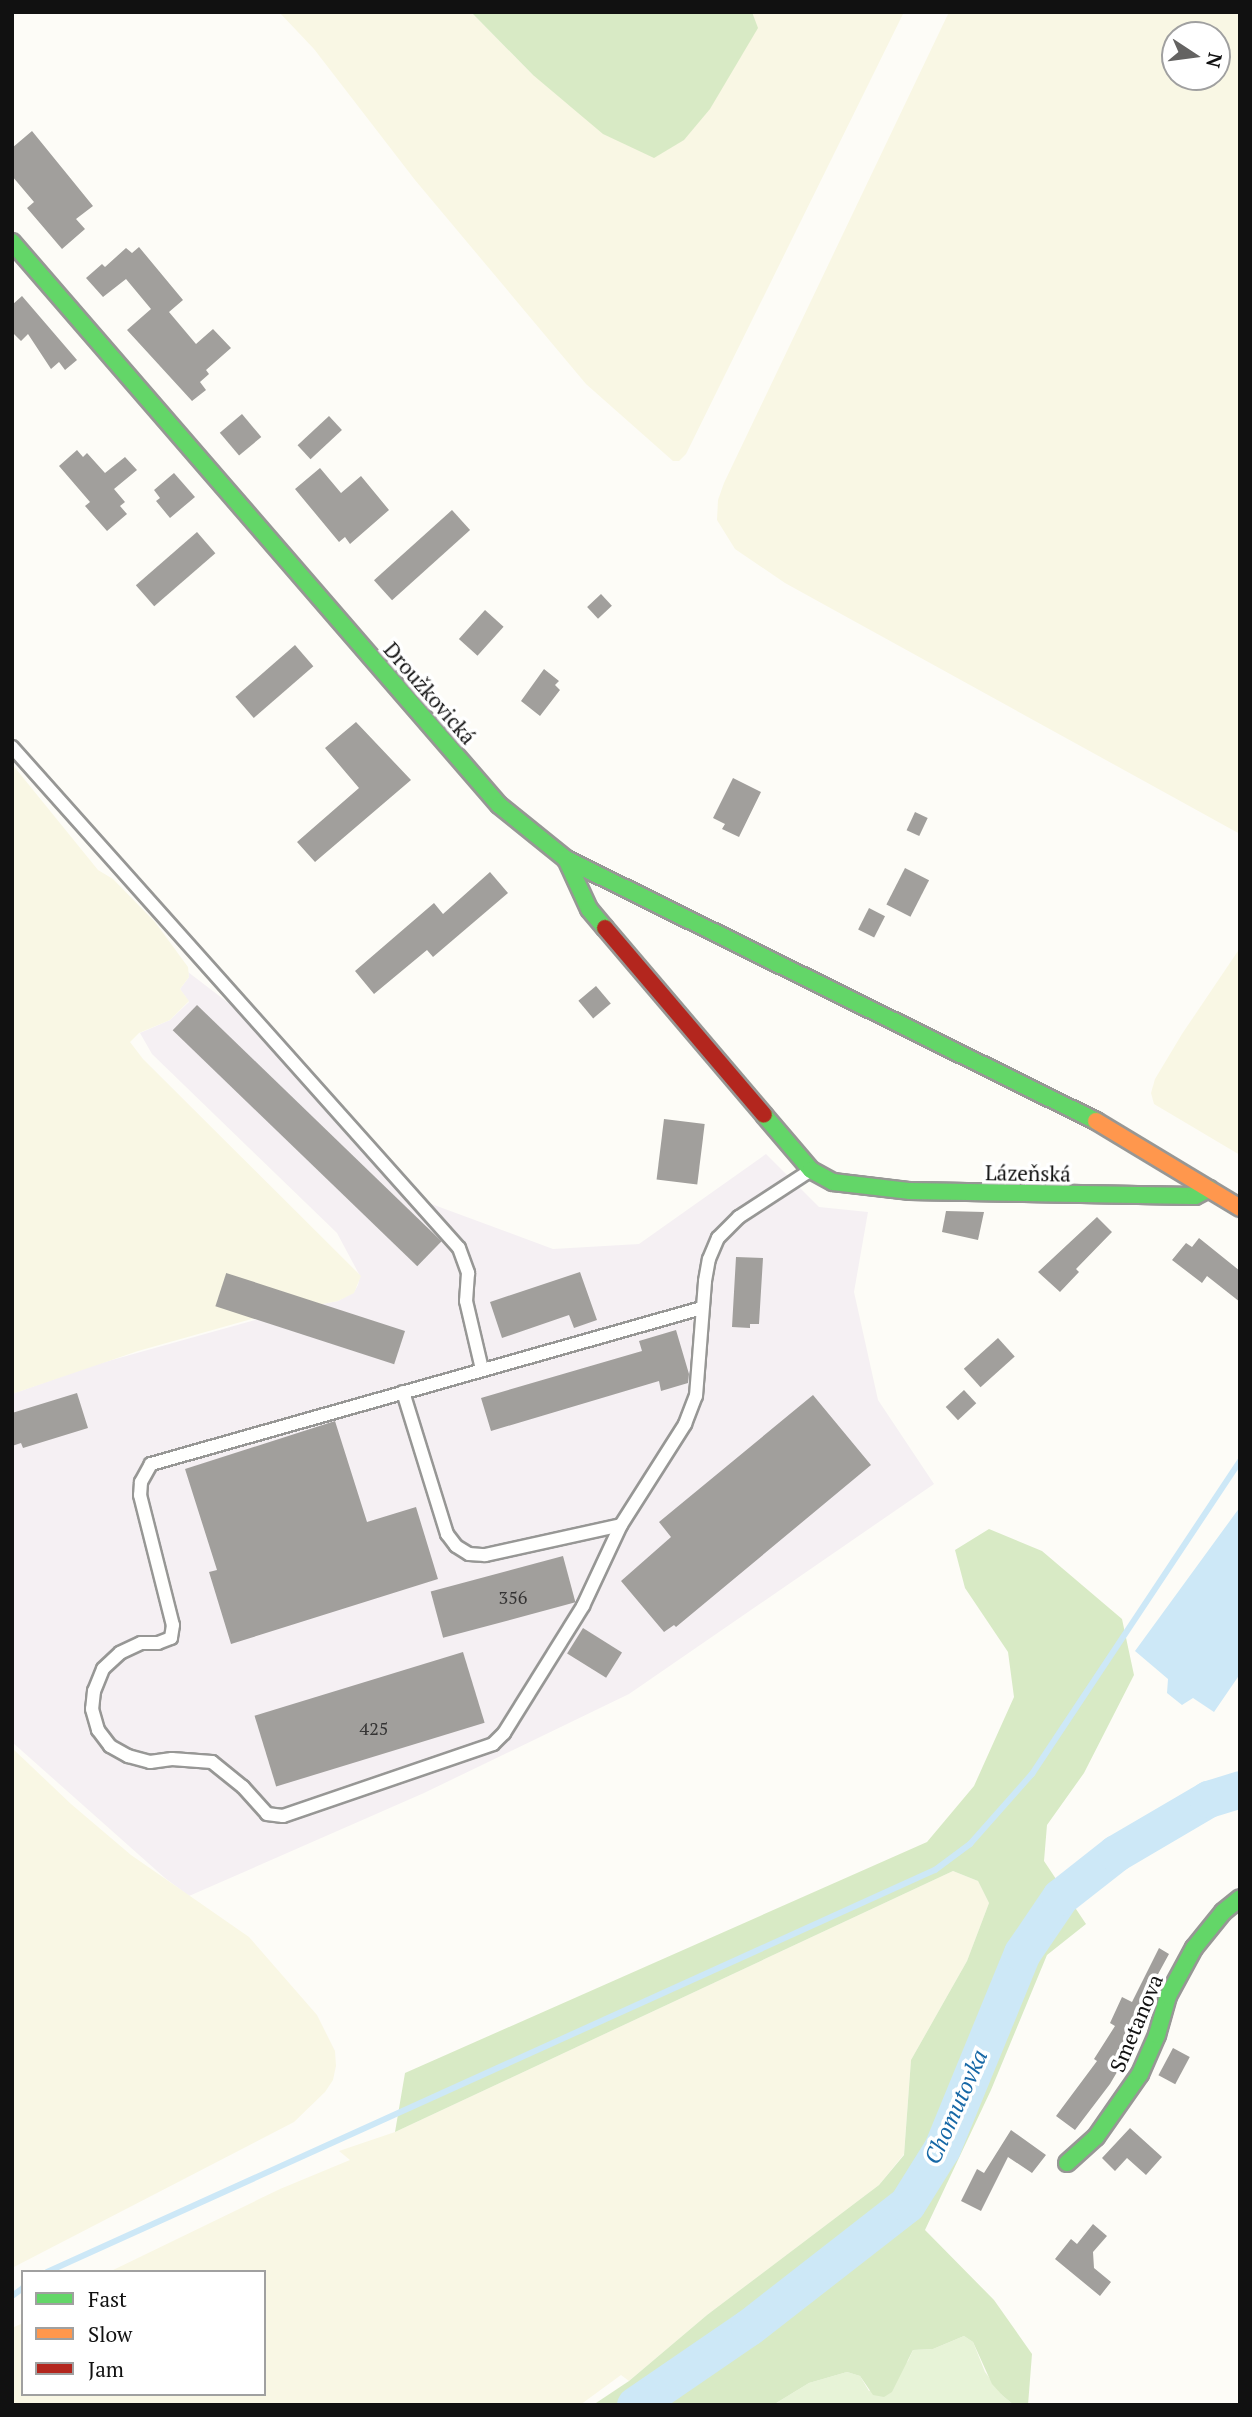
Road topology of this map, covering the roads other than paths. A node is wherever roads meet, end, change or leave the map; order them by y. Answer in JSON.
{"nodes":[{"id":1,"x":12,"y":242,"type":"edge"},
{"id":2,"x":12,"y":747,"type":"edge"},
{"id":3,"x":566,"y":859,"type":"junction"},
{"id":4,"x":811,"y":1170,"type":"junction"},
{"id":5,"x":1209,"y":1189,"type":"junction"},
{"id":6,"x":1240,"y":1208,"type":"edge"},
{"id":7,"x":702,"y":1308,"type":"junction"},
{"id":8,"x":482,"y":1369,"type":"junction"},
{"id":9,"x":403,"y":1392,"type":"junction"},
{"id":10,"x":621,"y":1525,"type":"junction"},
{"id":11,"x":1240,"y":1898,"type":"edge"},
{"id":12,"x":1067,"y":2163,"type":"dead end"}],
"edges":[{"from":1,"to":3,"type":"street","name":"Droužkovická"},
{"from":2,"to":8,"type":"lane"},
{"from":3,"to":4,"type":"street","name":"Droužkovická"},
{"from":3,"to":5,"type":"street"},
{"from":4,"to":5,"type":"street","name":"Lázeňská"},
{"from":4,"to":7,"type":"lane"},
{"from":5,"to":6,"type":"street"},
{"from":7,"to":8,"type":"lane"},
{"from":7,"to":10,"type":"lane"},
{"from":8,"to":9,"type":"lane"},
{"from":9,"to":10,"type":"lane"},
{"from":9,"to":10,"type":"lane"},
{"from":11,"to":12,"type":"street","name":"Smetanova"}]}
